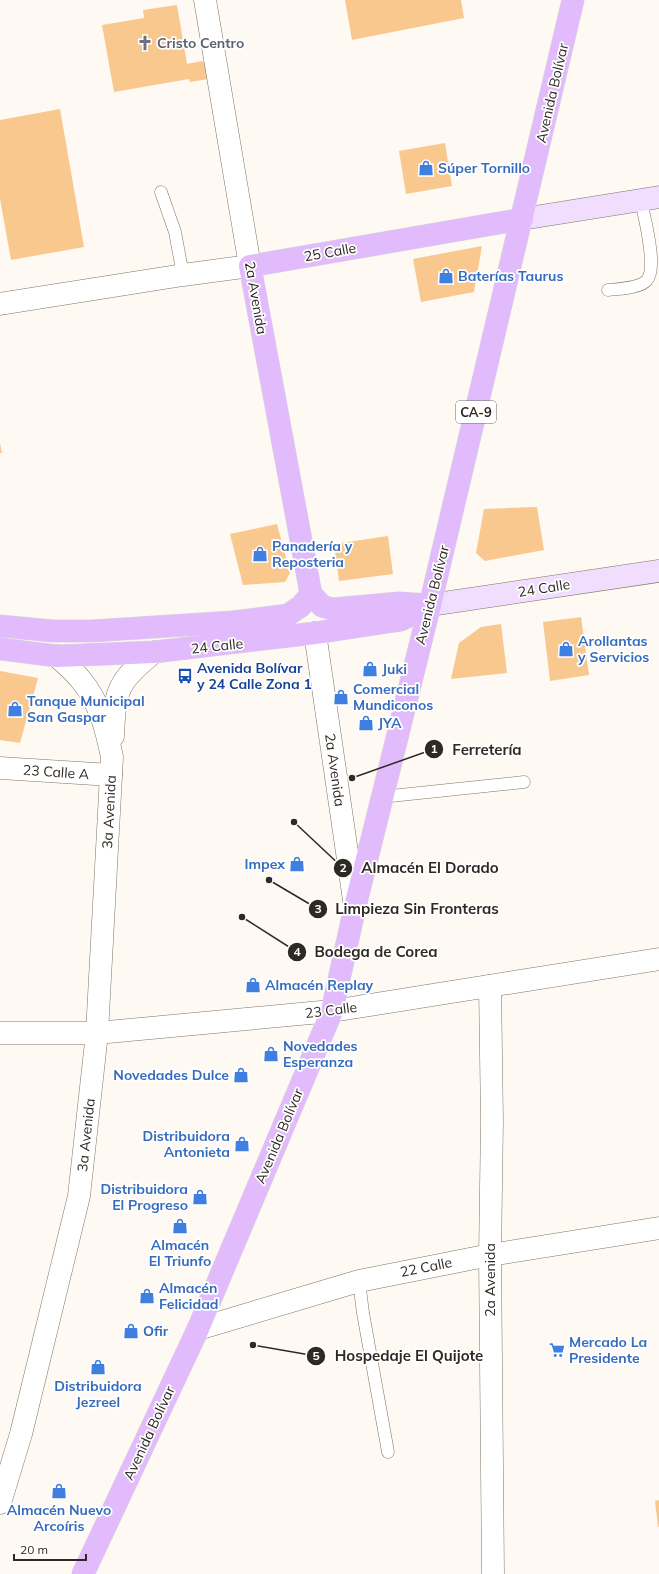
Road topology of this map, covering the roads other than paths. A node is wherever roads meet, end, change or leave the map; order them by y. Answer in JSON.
{"nodes":[{"id":1,"x":205,"y":0,"type":"edge"},
{"id":2,"x":573,"y":0,"type":"edge"},
{"id":3,"x":161,"y":192,"type":"dead end"},
{"id":4,"x":650,"y":198,"type":"edge"},
{"id":5,"x":522,"y":219,"type":"junction"},
{"id":6,"x":250,"y":266,"type":"junction"},
{"id":7,"x":183,"y":275,"type":"junction"},
{"id":8,"x":608,"y":290,"type":"dead end"},
{"id":9,"x":0,"y":304,"type":"edge"},
{"id":10,"x":659,"y":571,"type":"edge"},
{"id":11,"x":311,"y":594,"type":"junction"},
{"id":12,"x":430,"y":605,"type":"junction"},
{"id":13,"x":6,"y":626,"type":"edge"},
{"id":14,"x":315,"y":633,"type":"junction"},
{"id":15,"x":0,"y":649,"type":"edge"},
{"id":16,"x":154,"y":652,"type":"junction"},
{"id":17,"x":57,"y":656,"type":"junction"},
{"id":18,"x":112,"y":766,"type":"junction"},
{"id":19,"x":0,"y":768,"type":"edge"},
{"id":20,"x":524,"y":782,"type":"dead end"},
{"id":21,"x":382,"y":797,"type":"junction"},
{"id":22,"x":355,"y":907,"type":"junction"},
{"id":23,"x":659,"y":959,"type":"edge"},
{"id":24,"x":490,"y":986,"type":"junction"},
{"id":25,"x":332,"y":1011,"type":"junction"},
{"id":26,"x":0,"y":1033,"type":"edge"},
{"id":27,"x":97,"y":1033,"type":"junction"},
{"id":28,"x":659,"y":1228,"type":"edge"},
{"id":29,"x":490,"y":1255,"type":"junction"},
{"id":30,"x":359,"y":1281,"type":"junction"},
{"id":31,"x":198,"y":1329,"type":"junction"},
{"id":32,"x":388,"y":1452,"type":"dead end"},
{"id":33,"x":0,"y":1503,"type":"edge"},
{"id":34,"x":83,"y":1574,"type":"edge"},
{"id":35,"x":493,"y":1574,"type":"edge"}],
"edges":[{"from":1,"to":6,"type":"street","name":"2a Avenida"},
{"from":2,"to":5,"type":"main road","name":"Avenida Bolívar","number":"CA-9"},
{"from":3,"to":7,"type":"lane"},
{"from":4,"to":5,"type":"main road","name":"25 Calle"},
{"from":4,"to":8,"type":"lane"},
{"from":5,"to":6,"type":"main road","name":"25 Calle"},
{"from":5,"to":12,"type":"main road","name":"Avenida Bolívar","number":"CA-9"},
{"from":6,"to":7,"type":"street","name":"25 Calle"},
{"from":6,"to":11,"type":"main road","name":"2a Avenida"},
{"from":7,"to":9,"type":"street","name":"25 Calle"},
{"from":10,"to":12,"type":"main road","name":"24 Calle"},
{"from":11,"to":12,"type":"main road","name":"24 Calle"},
{"from":11,"to":13,"type":"main road","name":"24 Calle"},
{"from":12,"to":14,"type":"main road","name":"24 Calle"},
{"from":12,"to":21,"type":"main road","name":"Avenida Bolívar"},
{"from":13,"to":17,"type":"main road"},
{"from":14,"to":16,"type":"main road","name":"24 Calle"},
{"from":14,"to":22,"type":"street","name":"2a Avenida"},
{"from":15,"to":17,"type":"main road","name":"24 Calle"},
{"from":16,"to":17,"type":"main road","name":"24 Calle"},
{"from":16,"to":18,"type":"street","name":"3a Avenida"},
{"from":17,"to":18,"type":"street","name":"3a Avenida"},
{"from":18,"to":19,"type":"street","name":"23 Calle A"},
{"from":18,"to":27,"type":"street","name":"3a Avenida"},
{"from":20,"to":21,"type":"lane"},
{"from":21,"to":22,"type":"main road","name":"Avenida Bolívar"},
{"from":22,"to":25,"type":"main road","name":"Avenida Bolívar"},
{"from":23,"to":24,"type":"street","name":"23 Calle"},
{"from":24,"to":25,"type":"street","name":"23 Calle"},
{"from":24,"to":29,"type":"street","name":"2a Avenida"},
{"from":25,"to":27,"type":"street","name":"23 Calle"},
{"from":25,"to":31,"type":"main road","name":"Avenida Bolívar"},
{"from":26,"to":27,"type":"street","name":"23 Calle"},
{"from":27,"to":33,"type":"street","name":"3a Avenida"},
{"from":28,"to":29,"type":"street","name":"22 Calle"},
{"from":29,"to":30,"type":"street","name":"22 Calle"},
{"from":29,"to":35,"type":"street","name":"2a Avenida"},
{"from":30,"to":31,"type":"street","name":"22 Calle"},
{"from":30,"to":32,"type":"lane"},
{"from":31,"to":34,"type":"main road","name":"Avenida Bolívar"}]}
